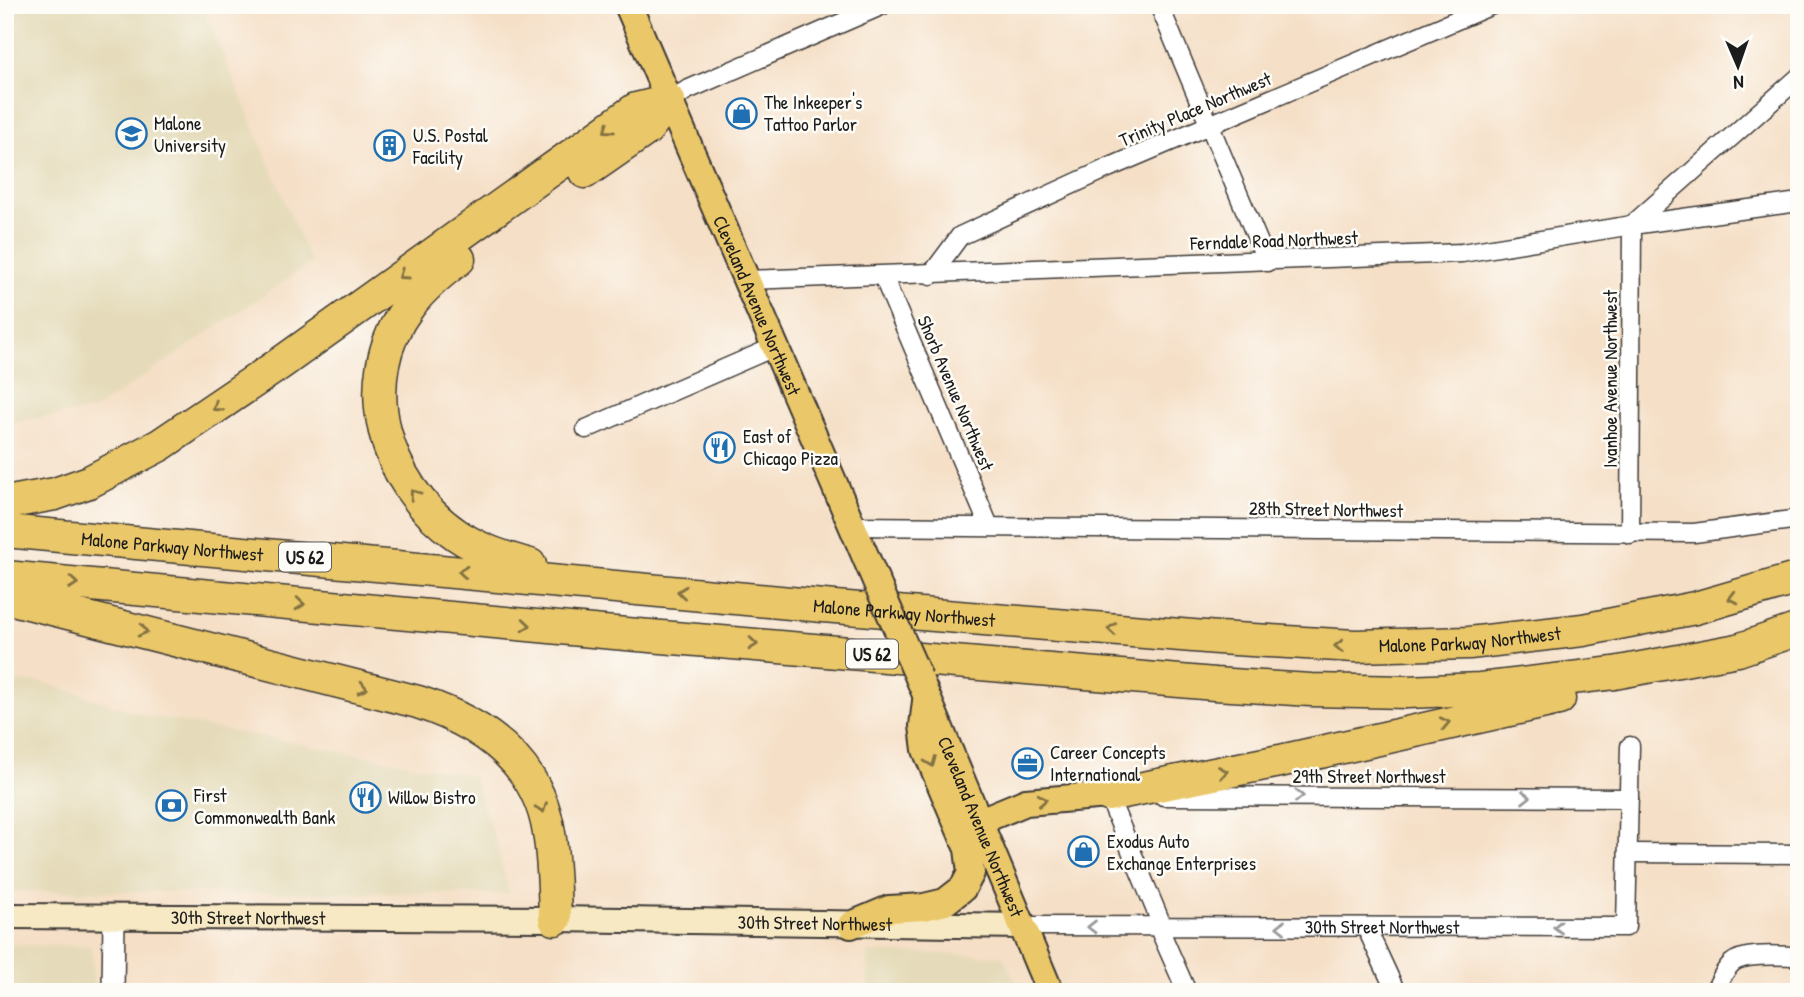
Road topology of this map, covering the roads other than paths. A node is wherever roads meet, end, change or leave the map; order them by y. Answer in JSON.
{"nodes":[{"id":1,"x":628,"y":5,"type":"edge"},
{"id":2,"x":883,"y":5,"type":"edge"},
{"id":3,"x":1158,"y":5,"type":"edge"},
{"id":4,"x":1492,"y":5,"type":"edge"},
{"id":5,"x":1799,"y":78,"type":"edge"},
{"id":6,"x":669,"y":102,"type":"junction"},
{"id":7,"x":1210,"y":126,"type":"junction"},
{"id":8,"x":1799,"y":202,"type":"edge"},
{"id":9,"x":1632,"y":225,"type":"junction"},
{"id":10,"x":1267,"y":262,"type":"junction"},
{"id":11,"x":931,"y":275,"type":"junction"},
{"id":12,"x":883,"y":276,"type":"junction"},
{"id":13,"x":746,"y":280,"type":"junction"},
{"id":14,"x":775,"y":347,"type":"junction"},
{"id":15,"x":586,"y":429,"type":"dead end"},
{"id":16,"x":5,"y":503,"type":"edge"},
{"id":17,"x":1799,"y":519,"type":"edge"},
{"id":18,"x":852,"y":526,"type":"junction"},
{"id":19,"x":989,"y":526,"type":"junction"},
{"id":20,"x":5,"y":531,"type":"edge"},
{"id":21,"x":1630,"y":534,"type":"junction"},
{"id":22,"x":5,"y":577,"type":"edge"},
{"id":23,"x":1799,"y":578,"type":"edge"},
{"id":24,"x":604,"y":585,"type":"junction"},
{"id":25,"x":5,"y":597,"type":"edge"},
{"id":26,"x":1799,"y":629,"type":"edge"},
{"id":27,"x":1738,"y":650,"type":"junction"},
{"id":28,"x":923,"y":687,"type":"junction"},
{"id":29,"x":1630,"y":746,"type":"dead end"},
{"id":30,"x":1108,"y":796,"type":"junction"},
{"id":31,"x":1629,"y":798,"type":"junction"},
{"id":32,"x":980,"y":821,"type":"junction"},
{"id":33,"x":1628,"y":853,"type":"junction"},
{"id":34,"x":1799,"y":854,"type":"edge"},
{"id":35,"x":5,"y":916,"type":"edge"},
{"id":36,"x":114,"y":917,"type":"junction"},
{"id":37,"x":555,"y":919,"type":"junction"},
{"id":38,"x":851,"y":925,"type":"junction"},
{"id":39,"x":1023,"y":926,"type":"junction"},
{"id":40,"x":1160,"y":927,"type":"junction"},
{"id":41,"x":1366,"y":927,"type":"junction"},
{"id":42,"x":1799,"y":956,"type":"edge"},
{"id":43,"x":113,"y":992,"type":"edge"},
{"id":44,"x":1050,"y":992,"type":"edge"},
{"id":45,"x":1187,"y":992,"type":"edge"},
{"id":46,"x":1396,"y":992,"type":"edge"},
{"id":47,"x":1714,"y":992,"type":"edge"}],
"edges":[{"from":1,"to":6,"type":"main road","name":"Cleveland Avenue Northwest"},
{"from":2,"to":6,"type":"street"},
{"from":3,"to":7,"type":"street"},
{"from":4,"to":7,"type":"street","name":"Trinity Place Northwest"},
{"from":5,"to":9,"type":"street"},
{"from":6,"to":13,"type":"main road","name":"Cleveland Avenue Northwest"},
{"from":6,"to":16,"type":"highway","one_way":true},
{"from":24,"to":6,"type":"highway","one_way":true},
{"from":7,"to":10,"type":"street"},
{"from":7,"to":11,"type":"street","name":"Trinity Place Northwest"},
{"from":8,"to":9,"type":"street","name":"Ferndale Road Northwest"},
{"from":9,"to":10,"type":"street","name":"Ferndale Road Northwest"},
{"from":9,"to":21,"type":"street","name":"Ivanhoe Avenue Northwest"},
{"from":10,"to":11,"type":"street","name":"Ferndale Road Northwest"},
{"from":11,"to":12,"type":"street","name":"Ferndale Road Northwest"},
{"from":12,"to":13,"type":"street","name":"Ferndale Road Northwest"},
{"from":12,"to":19,"type":"street","name":"Shorb Avenue Northwest"},
{"from":13,"to":14,"type":"main road","name":"Cleveland Avenue Northwest"},
{"from":14,"to":15,"type":"street"},
{"from":14,"to":18,"type":"main road","name":"Cleveland Avenue Northwest"},
{"from":17,"to":21,"type":"street","name":"28th Street Northwest"},
{"from":18,"to":19,"type":"street","name":"28th Street Northwest"},
{"from":18,"to":28,"type":"main road","name":"Cleveland Avenue Northwest","bridge":true},
{"from":19,"to":21,"type":"street","name":"28th Street Northwest"},
{"from":24,"to":20,"type":"highway","name":"Malone Parkway Northwest","number":"US 62","one_way":true},
{"from":22,"to":27,"type":"highway","number":"US 62","one_way":true},
{"from":23,"to":24,"type":"highway","name":"Malone Parkway Northwest","number":"US 62","one_way":true},
{"from":25,"to":37,"type":"highway","one_way":true},
{"from":26,"to":27,"type":"highway","number":"US 62"},
{"from":30,"to":27,"type":"highway","one_way":true},
{"from":28,"to":32,"type":"main road","name":"Cleveland Avenue Northwest"},
{"from":28,"to":38,"type":"main road","one_way":true},
{"from":29,"to":31,"type":"street"},
{"from":30,"to":31,"type":"street","name":"29th Street Northwest","one_way":true},
{"from":32,"to":30,"type":"main road","one_way":true},
{"from":30,"to":40,"type":"street"},
{"from":31,"to":33,"type":"street"},
{"from":32,"to":39,"type":"main road","name":"Cleveland Avenue Northwest"},
{"from":33,"to":34,"type":"street"},
{"from":33,"to":41,"type":"street","name":"30th Street Northwest","one_way":true},
{"from":35,"to":36,"type":"main road","name":"30th Street Northwest"},
{"from":36,"to":37,"type":"main road","name":"30th Street Northwest"},
{"from":36,"to":43,"type":"street"},
{"from":37,"to":38,"type":"main road","name":"30th Street Northwest"},
{"from":38,"to":39,"type":"main road","name":"30th Street Northwest"},
{"from":40,"to":39,"type":"street","name":"30th Street Northwest","one_way":true},
{"from":39,"to":44,"type":"main road","name":"Cleveland Avenue Northwest"},
{"from":41,"to":40,"type":"street","name":"30th Street Northwest","one_way":true},
{"from":40,"to":45,"type":"street"},
{"from":41,"to":46,"type":"street"},
{"from":42,"to":47,"type":"street"}]}
